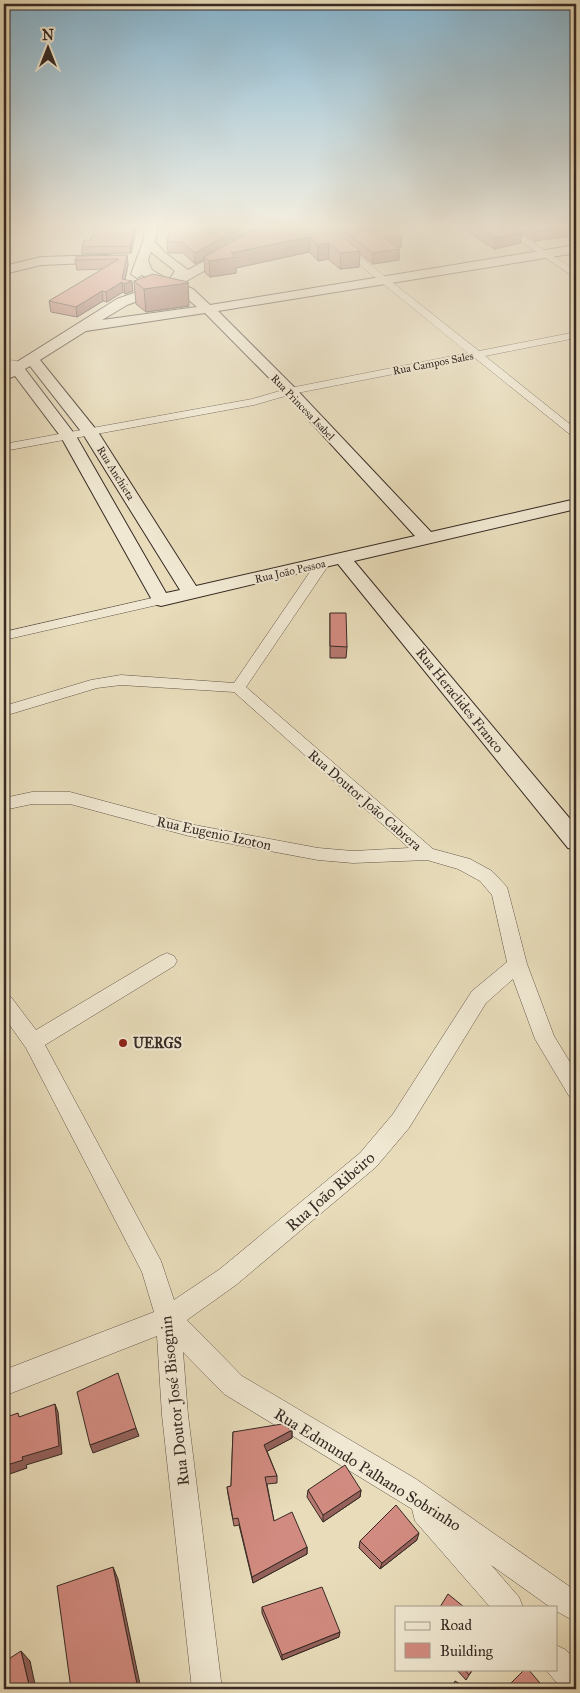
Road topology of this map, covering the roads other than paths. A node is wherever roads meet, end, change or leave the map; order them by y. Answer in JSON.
{"nodes":[{"id":1,"x":119,"y":304,"type":"edge"},
{"id":2,"x":202,"y":304,"type":"edge"},
{"id":3,"x":239,"y":304,"type":"edge"},
{"id":4,"x":412,"y":304,"type":"edge"},
{"id":5,"x":208,"y":309,"type":"junction"},
{"id":6,"x":83,"y":327,"type":"junction"},
{"id":7,"x":576,"y":335,"type":"edge"},
{"id":8,"x":477,"y":354,"type":"junction"},
{"id":9,"x":16,"y":366,"type":"edge"},
{"id":10,"x":290,"y":391,"type":"junction"},
{"id":11,"x":87,"y":428,"type":"junction"},
{"id":12,"x":65,"y":432,"type":"junction"},
{"id":13,"x":576,"y":434,"type":"edge"},
{"id":14,"x":4,"y":437,"type":"edge"},
{"id":15,"x":4,"y":448,"type":"edge"},
{"id":16,"x":135,"y":503,"type":"junction"},
{"id":17,"x":576,"y":504,"type":"edge"},
{"id":18,"x":110,"y":509,"type":"junction"},
{"id":19,"x":427,"y":539,"type":"junction"},
{"id":20,"x":333,"y":561,"type":"junction"},
{"id":21,"x":191,"y":593,"type":"junction"},
{"id":22,"x":161,"y":600,"type":"junction"},
{"id":23,"x":4,"y":636,"type":"edge"},
{"id":24,"x":238,"y":688,"type":"junction"},
{"id":25,"x":4,"y":711,"type":"edge"},
{"id":26,"x":4,"y":804,"type":"edge"},
{"id":27,"x":576,"y":842,"type":"edge"},
{"id":28,"x":427,"y":854,"type":"junction"},
{"id":29,"x":167,"y":961,"type":"dead end"},
{"id":30,"x":517,"y":964,"type":"junction"},
{"id":31,"x":4,"y":1003,"type":"edge"},
{"id":32,"x":32,"y":1042,"type":"junction"},
{"id":33,"x":576,"y":1090,"type":"edge"},
{"id":34,"x":168,"y":1319,"type":"junction"},
{"id":35,"x":4,"y":1383,"type":"edge"},
{"id":36,"x":406,"y":1490,"type":"junction"},
{"id":37,"x":508,"y":1606,"type":"edge"},
{"id":38,"x":576,"y":1608,"type":"edge"},
{"id":39,"x":558,"y":1662,"type":"edge"},
{"id":40,"x":576,"y":1683,"type":"edge"},
{"id":41,"x":207,"y":1689,"type":"edge"}],
"edges":[{"from":1,"to":6,"type":"street"},
{"from":2,"to":5,"type":"street","name":"Rua Princesa Isabel"},
{"from":3,"to":5,"type":"street"},
{"from":4,"to":8,"type":"street"},
{"from":5,"to":6,"type":"street"},
{"from":5,"to":10,"type":"street","name":"Rua Princesa Isabel"},
{"from":6,"to":9,"type":"street"},
{"from":7,"to":8,"type":"street","name":"Rua Campos Sales"},
{"from":8,"to":10,"type":"street","name":"Rua Campos Sales"},
{"from":8,"to":13,"type":"street"},
{"from":9,"to":11,"type":"street","name":"Rua Anchieta"},
{"from":9,"to":12,"type":"street","name":"Rua Anchieta"},
{"from":10,"to":11,"type":"street","name":"Rua Campos Sales"},
{"from":10,"to":19,"type":"street","name":"Rua Princesa Isabel"},
{"from":11,"to":12,"type":"street","name":"Rua Campos Sales"},
{"from":11,"to":16,"type":"street","name":"Rua Anchieta"},
{"from":12,"to":14,"type":"street","name":"Rua Campos Sales"},
{"from":12,"to":15,"type":"street","name":"Rua Campos Sales"},
{"from":12,"to":18,"type":"street","name":"Rua Anchieta"},
{"from":16,"to":18,"type":"street"},
{"from":16,"to":21,"type":"street","name":"Rua Anchieta"},
{"from":17,"to":19,"type":"street","name":"Rua João Pessoa"},
{"from":18,"to":22,"type":"street","name":"Rua Anchieta"},
{"from":19,"to":20,"type":"street","name":"Rua João Pessoa"},
{"from":20,"to":21,"type":"street","name":"Rua João Pessoa"},
{"from":20,"to":24,"type":"street"},
{"from":20,"to":27,"type":"street","name":"Rua Heraclides Franco"},
{"from":21,"to":22,"type":"street","name":"Rua João Pessoa"},
{"from":22,"to":23,"type":"street","name":"Rua João Pessoa"},
{"from":24,"to":25,"type":"street"},
{"from":24,"to":28,"type":"street","name":"Rua Doutor João Cabrera"},
{"from":26,"to":28,"type":"street","name":"Rua Eugenio Izoton"},
{"from":28,"to":30,"type":"street","name":"Rua Doutor João Cabrera"},
{"from":29,"to":32,"type":"street"},
{"from":30,"to":33,"type":"street","name":"Rua Doutor João Cabrera"},
{"from":30,"to":34,"type":"street","name":"Rua João Ribeiro"},
{"from":31,"to":32,"type":"street","name":"Rua Doutor José Bisognin"},
{"from":32,"to":34,"type":"street","name":"Rua Doutor José Bisognin"},
{"from":34,"to":35,"type":"street","name":"Rua João Ribeiro"},
{"from":34,"to":36,"type":"street","name":"Rua Edmundo Palhano Sobrinho"},
{"from":34,"to":41,"type":"street","name":"Rua Doutor José Bisognin"},
{"from":36,"to":37,"type":"street"},
{"from":36,"to":38,"type":"street","name":"Rua Edmundo Palhano Sobrinho"},
{"from":39,"to":40,"type":"street"}]}
